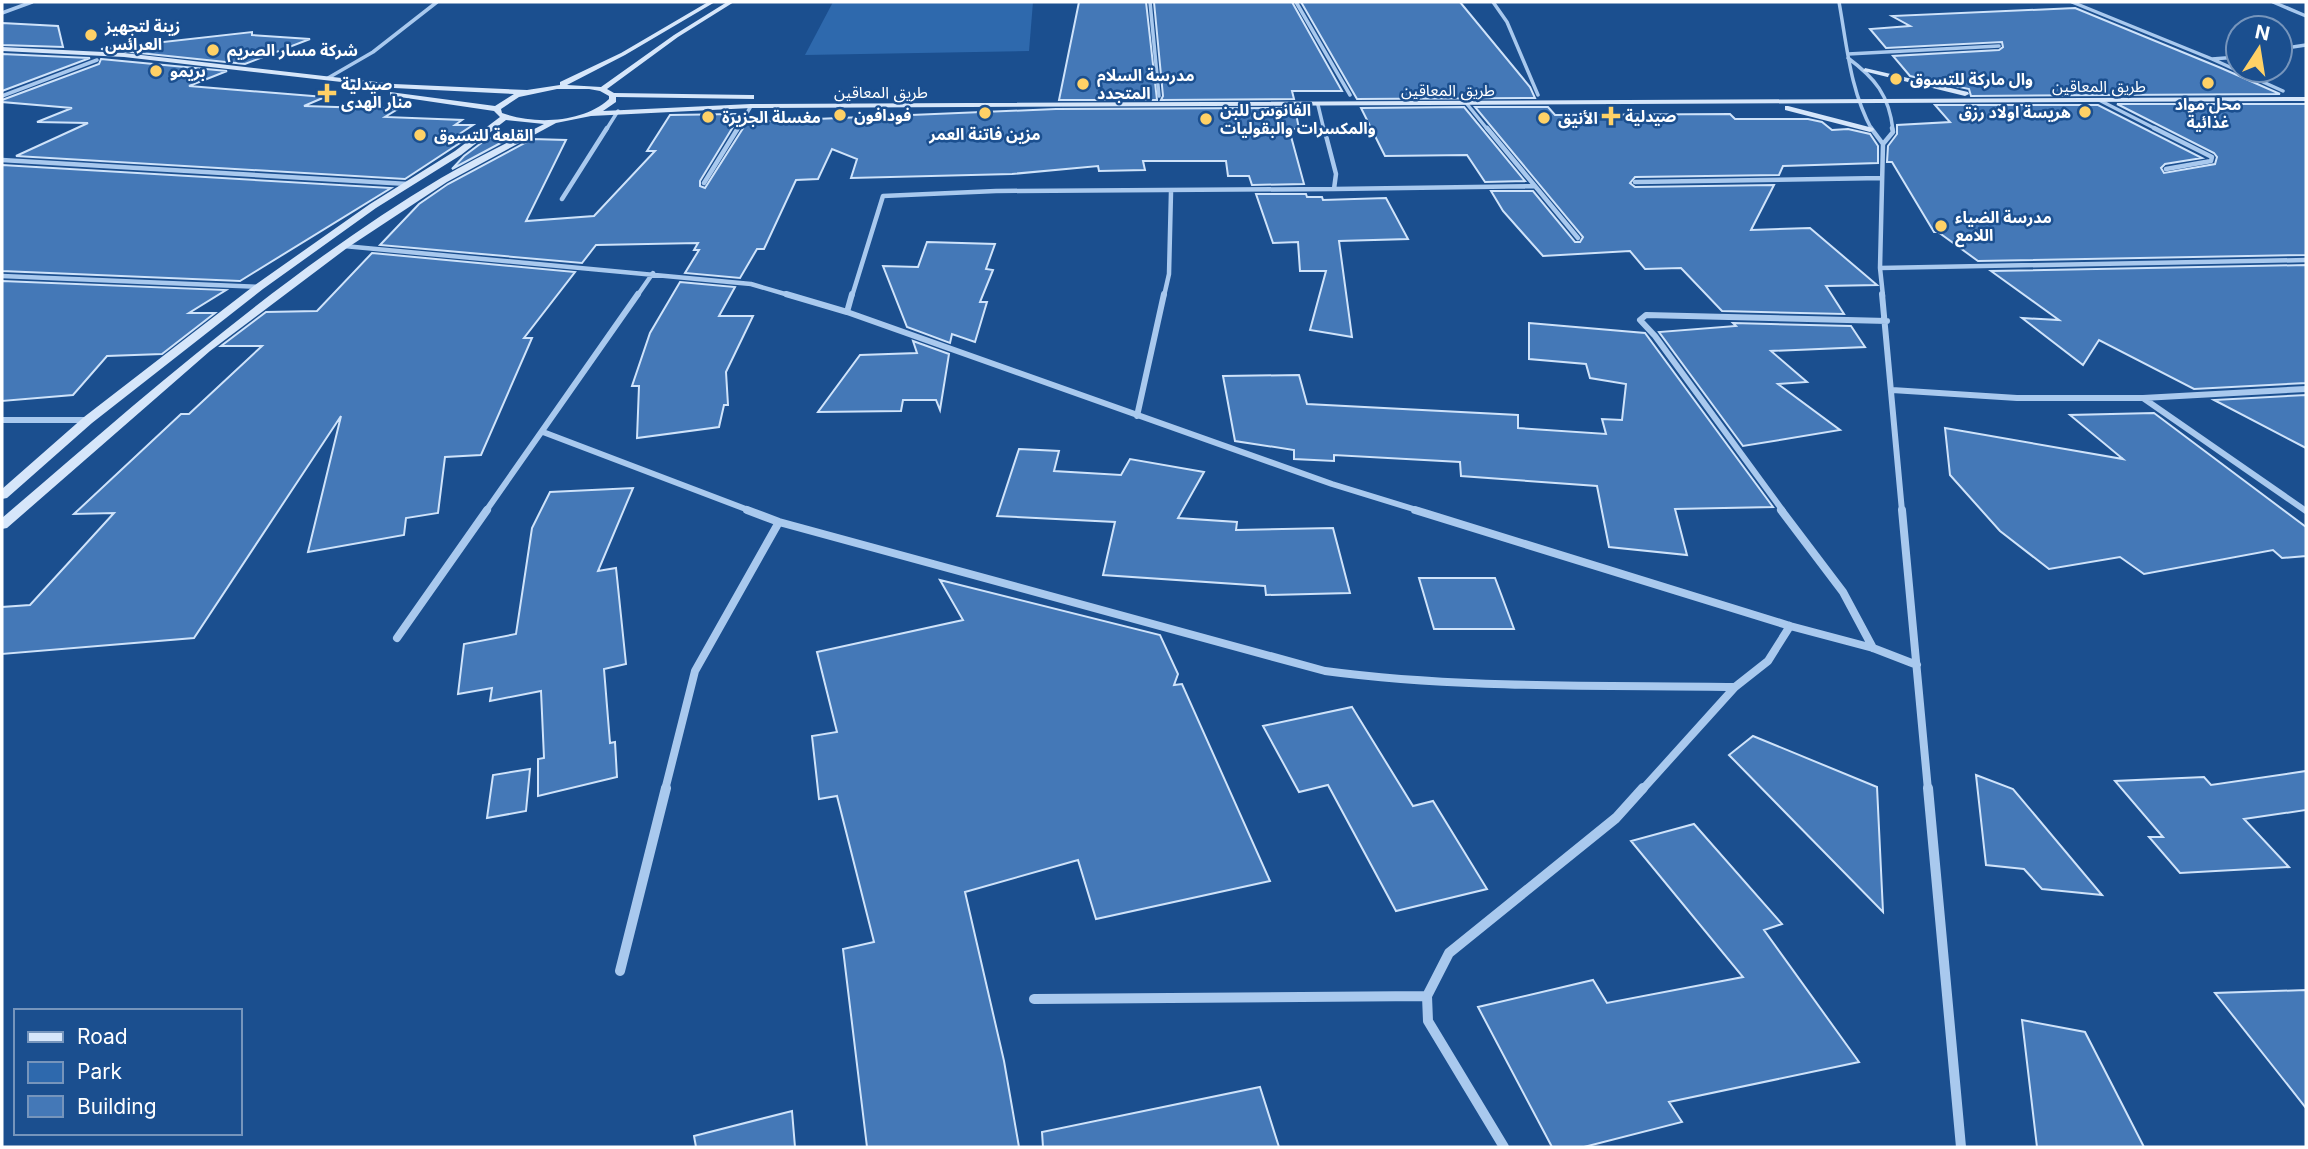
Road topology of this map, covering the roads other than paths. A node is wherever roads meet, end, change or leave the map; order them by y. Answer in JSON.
{"nodes":[{"id":1,"x":32,"y":2,"type":"edge"},
{"id":2,"x":437,"y":2,"type":"edge"},
{"id":3,"x":712,"y":2,"type":"edge"},
{"id":4,"x":731,"y":2,"type":"edge"},
{"id":5,"x":1150,"y":2,"type":"edge"},
{"id":6,"x":1296,"y":2,"type":"edge"},
{"id":7,"x":1493,"y":2,"type":"edge"},
{"id":8,"x":1839,"y":2,"type":"edge"},
{"id":9,"x":2072,"y":2,"type":"edge"},
{"id":10,"x":2273,"y":2,"type":"edge"},
{"id":11,"x":2,"y":13,"type":"edge"},
{"id":12,"x":2306,"y":16,"type":"edge"},
{"id":13,"x":1999,"y":46,"type":"dead end"},
{"id":14,"x":2,"y":48,"type":"edge"},
{"id":15,"x":2,"y":55,"type":"edge"},
{"id":16,"x":1848,"y":56,"type":"junction"},
{"id":17,"x":2224,"y":58,"type":"edge"},
{"id":18,"x":2211,"y":59,"type":"junction"},
{"id":19,"x":97,"y":60,"type":"junction"},
{"id":20,"x":1865,"y":70,"type":"junction"},
{"id":21,"x":328,"y":78,"type":"junction"},
{"id":22,"x":556,"y":87,"type":"junction"},
{"id":23,"x":601,"y":89,"type":"junction"},
{"id":24,"x":2306,"y":90,"type":"edge"},
{"id":25,"x":2283,"y":91,"type":"junction"},
{"id":26,"x":527,"y":92,"type":"junction"},
{"id":27,"x":1965,"y":94,"type":"junction"},
{"id":28,"x":612,"y":95,"type":"junction"},
{"id":29,"x":1350,"y":95,"type":"junction"},
{"id":30,"x":1538,"y":95,"type":"junction"},
{"id":31,"x":2,"y":96,"type":"edge"},
{"id":32,"x":1159,"y":96,"type":"junction"},
{"id":33,"x":1857,"y":98,"type":"junction"},
{"id":34,"x":1888,"y":98,"type":"junction"},
{"id":35,"x":2306,"y":99,"type":"edge"},
{"id":36,"x":2099,"y":100,"type":"junction"},
{"id":37,"x":1763,"y":103,"type":"junction"},
{"id":38,"x":1467,"y":104,"type":"junction"},
{"id":39,"x":1318,"y":105,"type":"junction"},
{"id":40,"x":751,"y":106,"type":"junction"},
{"id":41,"x":618,"y":111,"type":"junction"},
{"id":42,"x":501,"y":113,"type":"junction"},
{"id":43,"x":590,"y":114,"type":"junction"},
{"id":44,"x":555,"y":121,"type":"junction"},
{"id":45,"x":1870,"y":130,"type":"junction"},
{"id":46,"x":1883,"y":144,"type":"junction"},
{"id":47,"x":2,"y":160,"type":"edge"},
{"id":48,"x":2165,"y":169,"type":"dead end"},
{"id":49,"x":1882,"y":178,"type":"junction"},
{"id":50,"x":1635,"y":182,"type":"dead end"},
{"id":51,"x":704,"y":183,"type":"dead end"},
{"id":52,"x":408,"y":184,"type":"junction"},
{"id":53,"x":1535,"y":186,"type":"junction"},
{"id":54,"x":1334,"y":189,"type":"junction"},
{"id":55,"x":1171,"y":192,"type":"junction"},
{"id":56,"x":562,"y":199,"type":"dead end"},
{"id":57,"x":1578,"y":238,"type":"dead end"},
{"id":58,"x":344,"y":246,"type":"junction"},
{"id":59,"x":2306,"y":260,"type":"edge"},
{"id":60,"x":1880,"y":268,"type":"junction"},
{"id":61,"x":653,"y":273,"type":"junction"},
{"id":62,"x":2,"y":275,"type":"edge"},
{"id":63,"x":260,"y":287,"type":"junction"},
{"id":64,"x":847,"y":312,"type":"junction"},
{"id":65,"x":1887,"y":321,"type":"junction"},
{"id":66,"x":2306,"y":389,"type":"edge"},
{"id":67,"x":1892,"y":390,"type":"junction"},
{"id":68,"x":2143,"y":398,"type":"junction"},
{"id":69,"x":1138,"y":415,"type":"junction"},
{"id":70,"x":2,"y":420,"type":"edge"},
{"id":71,"x":88,"y":421,"type":"junction"},
{"id":72,"x":543,"y":432,"type":"junction"},
{"id":73,"x":2,"y":495,"type":"edge"},
{"id":74,"x":2306,"y":511,"type":"edge"},
{"id":75,"x":779,"y":522,"type":"junction"},
{"id":76,"x":2,"y":525,"type":"edge"},
{"id":77,"x":1790,"y":626,"type":"junction"},
{"id":78,"x":397,"y":638,"type":"dead end"},
{"id":79,"x":1872,"y":648,"type":"junction"},
{"id":80,"x":1917,"y":665,"type":"junction"},
{"id":81,"x":1735,"y":687,"type":"junction"},
{"id":82,"x":620,"y":971,"type":"dead end"},
{"id":83,"x":1427,"y":996,"type":"junction"},
{"id":84,"x":1034,"y":999,"type":"dead end"},
{"id":85,"x":1504,"y":1147,"type":"edge"},
{"id":86,"x":1961,"y":1147,"type":"edge"}],
"edges":[{"from":1,"to":11,"type":"street"},
{"from":2,"to":21,"type":"street"},
{"from":3,"to":22,"type":"street"},
{"from":4,"to":23,"type":"street"},
{"from":5,"to":32,"type":"street"},
{"from":6,"to":29,"type":"street"},
{"from":7,"to":30,"type":"street"},
{"from":8,"to":16,"type":"street"},
{"from":9,"to":18,"type":"street"},
{"from":10,"to":12,"type":"street"},
{"from":13,"to":16,"type":"street"},
{"from":14,"to":21,"type":"street"},
{"from":15,"to":19,"type":"street"},
{"from":16,"to":20,"type":"street"},
{"from":16,"to":33,"type":"street"},
{"from":17,"to":18,"type":"street"},
{"from":18,"to":25,"type":"street"},
{"from":19,"to":31,"type":"street"},
{"from":19,"to":42,"type":"street"},
{"from":20,"to":27,"type":"street"},
{"from":20,"to":34,"type":"street"},
{"from":21,"to":26,"type":"street"},
{"from":22,"to":23,"type":"street"},
{"from":22,"to":26,"type":"street"},
{"from":23,"to":28,"type":"street"},
{"from":24,"to":25,"type":"street","name":"طريق المعاقين"},
{"from":25,"to":27,"type":"street","name":"طريق المعاقين"},
{"from":26,"to":42,"type":"street"},
{"from":27,"to":34,"type":"street","name":"طريق المعاقين"},
{"from":28,"to":32,"type":"street","name":"طريق المعاقين"},
{"from":28,"to":43,"type":"street"},
{"from":29,"to":30,"type":"street","name":"طريق المعاقين"},
{"from":29,"to":32,"type":"street","name":"طريق المعاقين"},
{"from":30,"to":33,"type":"street","name":"طريق المعاقين"},
{"from":33,"to":34,"type":"street","name":"طريق المعاقين"},
{"from":33,"to":37,"type":"street","name":"طريق المعاقين"},
{"from":33,"to":45,"type":"street"},
{"from":34,"to":36,"type":"street","name":"طريق المعاقين"},
{"from":34,"to":46,"type":"street"},
{"from":35,"to":36,"type":"street","name":"طريق المعاقين"},
{"from":36,"to":48,"type":"street"},
{"from":37,"to":38,"type":"street","name":"طريق المعاقين"},
{"from":37,"to":45,"type":"street"},
{"from":38,"to":39,"type":"street","name":"طريق المعاقين"},
{"from":38,"to":53,"type":"street"},
{"from":39,"to":40,"type":"street","name":"طريق المعاقين"},
{"from":39,"to":54,"type":"street"},
{"from":40,"to":41,"type":"street","name":"طريق المعاقين"},
{"from":40,"to":51,"type":"street"},
{"from":41,"to":43,"type":"street","name":"طريق المعاقين"},
{"from":41,"to":56,"type":"street"},
{"from":42,"to":44,"type":"street"},
{"from":42,"to":52,"type":"street"},
{"from":43,"to":44,"type":"street","name":"طريق المعاقين"},
{"from":44,"to":58,"type":"street"},
{"from":45,"to":46,"type":"street"},
{"from":46,"to":49,"type":"street"},
{"from":47,"to":52,"type":"street"},
{"from":49,"to":50,"type":"street"},
{"from":49,"to":60,"type":"street"},
{"from":52,"to":63,"type":"street"},
{"from":53,"to":54,"type":"street"},
{"from":53,"to":57,"type":"street"},
{"from":54,"to":55,"type":"street"},
{"from":55,"to":64,"type":"street"},
{"from":55,"to":69,"type":"street"},
{"from":58,"to":61,"type":"street"},
{"from":58,"to":76,"type":"street"},
{"from":59,"to":60,"type":"street"},
{"from":60,"to":65,"type":"street"},
{"from":61,"to":64,"type":"street"},
{"from":61,"to":72,"type":"street"},
{"from":62,"to":63,"type":"street"},
{"from":63,"to":71,"type":"street"},
{"from":64,"to":69,"type":"street"},
{"from":65,"to":67,"type":"street"},
{"from":65,"to":79,"type":"street"},
{"from":66,"to":68,"type":"street"},
{"from":67,"to":68,"type":"street"},
{"from":67,"to":80,"type":"street"},
{"from":68,"to":74,"type":"street"},
{"from":69,"to":77,"type":"street"},
{"from":70,"to":71,"type":"street"},
{"from":71,"to":73,"type":"street"},
{"from":72,"to":75,"type":"street"},
{"from":72,"to":78,"type":"street"},
{"from":75,"to":81,"type":"street"},
{"from":75,"to":82,"type":"street"},
{"from":77,"to":79,"type":"street"},
{"from":77,"to":81,"type":"street"},
{"from":79,"to":80,"type":"street"},
{"from":80,"to":86,"type":"street"},
{"from":81,"to":83,"type":"street"},
{"from":83,"to":84,"type":"street"},
{"from":83,"to":85,"type":"street"}]}
